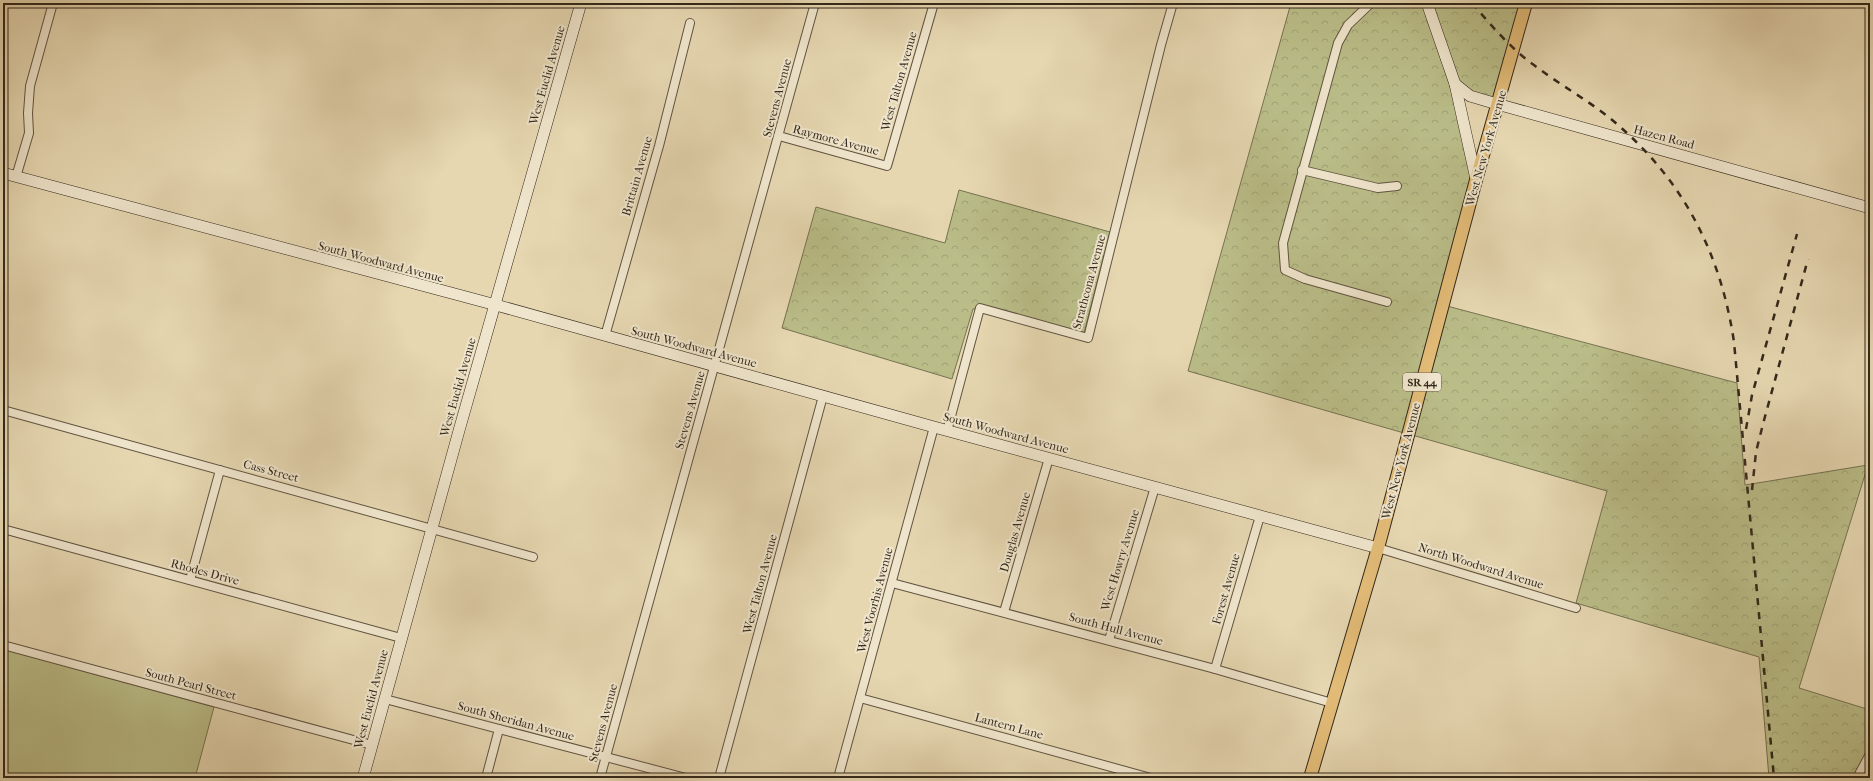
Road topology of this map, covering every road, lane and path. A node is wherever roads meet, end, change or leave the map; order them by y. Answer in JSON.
{"nodes":[{"id":1,"x":53,"y":3,"type":"edge"},
{"id":2,"x":580,"y":3,"type":"edge"},
{"id":3,"x":815,"y":3,"type":"edge"},
{"id":4,"x":934,"y":3,"type":"edge"},
{"id":5,"x":1173,"y":3,"type":"edge"},
{"id":6,"x":1371,"y":3,"type":"edge"},
{"id":7,"x":1427,"y":3,"type":"edge"},
{"id":8,"x":1526,"y":3,"type":"edge"},
{"id":9,"x":690,"y":23,"type":"dead end"},
{"id":10,"x":1455,"y":84,"type":"junction"},
{"id":11,"x":1497,"y":104,"type":"junction"},
{"id":12,"x":778,"y":136,"type":"junction"},
{"id":13,"x":887,"y":166,"type":"joint"},
{"id":14,"x":1302,"y":170,"type":"junction"},
{"id":15,"x":3,"y":173,"type":"edge"},
{"id":16,"x":16,"y":177,"type":"junction"},
{"id":17,"x":1476,"y":180,"type":"junction"},
{"id":18,"x":1397,"y":186,"type":"dead end"},
{"id":19,"x":1870,"y":208,"type":"edge"},
{"id":20,"x":1387,"y":302,"type":"dead end"},
{"id":21,"x":496,"y":305,"type":"junction"},
{"id":22,"x":605,"y":336,"type":"junction"},
{"id":23,"x":715,"y":366,"type":"junction"},
{"id":24,"x":823,"y":396,"type":"junction"},
{"id":25,"x":3,"y":410,"type":"edge"},
{"id":26,"x":934,"y":427,"type":"junction"},
{"id":27,"x":947,"y":431,"type":"junction"},
{"id":28,"x":1049,"y":458,"type":"junction"},
{"id":29,"x":220,"y":470,"type":"junction"},
{"id":30,"x":1155,"y":487,"type":"junction"},
{"id":31,"x":1260,"y":516,"type":"junction"},
{"id":32,"x":432,"y":528,"type":"junction"},
{"id":33,"x":3,"y":529,"type":"edge"},
{"id":34,"x":1378,"y":548,"type":"junction"},
{"id":35,"x":533,"y":557,"type":"dead end"},
{"id":36,"x":190,"y":580,"type":"junction"},
{"id":37,"x":892,"y":583,"type":"junction"},
{"id":38,"x":1576,"y":608,"type":"dead end"},
{"id":39,"x":1004,"y":612,"type":"junction"},
{"id":40,"x":401,"y":638,"type":"junction"},
{"id":41,"x":1109,"y":640,"type":"junction"},
{"id":42,"x":3,"y":644,"type":"edge"},
{"id":43,"x":1215,"y":669,"type":"junction"},
{"id":44,"x":860,"y":698,"type":"junction"},
{"id":45,"x":386,"y":699,"type":"junction"},
{"id":46,"x":1332,"y":703,"type":"junction"},
{"id":47,"x":500,"y":729,"type":"junction"},
{"id":48,"x":372,"y":745,"type":"junction"},
{"id":49,"x":1870,"y":754,"type":"edge"},
{"id":50,"x":606,"y":757,"type":"junction"},
{"id":51,"x":363,"y":778,"type":"edge"},
{"id":52,"x":486,"y":778,"type":"edge"},
{"id":53,"x":600,"y":778,"type":"edge"},
{"id":54,"x":686,"y":778,"type":"edge"},
{"id":55,"x":719,"y":778,"type":"edge"},
{"id":56,"x":838,"y":778,"type":"edge"},
{"id":57,"x":1151,"y":778,"type":"edge"},
{"id":58,"x":1310,"y":778,"type":"edge"},
{"id":59,"x":1857,"y":778,"type":"edge"}],
"edges":[{"from":1,"to":16,"type":"street"},
{"from":2,"to":21,"type":"street","name":"West Euclid Avenue"},
{"from":3,"to":12,"type":"street","name":"Stevens Avenue"},
{"from":4,"to":13,"type":"street","name":"West Talton Avenue"},
{"from":5,"to":27,"type":"street","name":"Strathcona Avenue"},
{"from":6,"to":14,"type":"street"},
{"from":7,"to":10,"type":"street"},
{"from":8,"to":11,"type":"main road","name":"West New York Avenue","number":"SR 44"},
{"from":9,"to":22,"type":"street","name":"Brittain Avenue"},
{"from":10,"to":11,"type":"street","name":"Hazen Road"},
{"from":10,"to":17,"type":"street"},
{"from":11,"to":17,"type":"main road","name":"West New York Avenue","number":"SR 44"},
{"from":11,"to":19,"type":"street","name":"Hazen Road"},
{"from":12,"to":13,"type":"street","name":"Raymore Avenue"},
{"from":12,"to":23,"type":"street","name":"Stevens Avenue"},
{"from":14,"to":18,"type":"street"},
{"from":14,"to":20,"type":"street"},
{"from":15,"to":16,"type":"street","name":"South Woodward Avenue"},
{"from":16,"to":21,"type":"street","name":"South Woodward Avenue"},
{"from":17,"to":34,"type":"main road","name":"West New York Avenue","number":"SR 44"},
{"from":21,"to":22,"type":"street","name":"South Woodward Avenue"},
{"from":21,"to":32,"type":"street","name":"West Euclid Avenue"},
{"from":22,"to":23,"type":"street","name":"South Woodward Avenue"},
{"from":23,"to":24,"type":"street","name":"South Woodward Avenue"},
{"from":23,"to":50,"type":"street","name":"Stevens Avenue"},
{"from":24,"to":26,"type":"street","name":"South Woodward Avenue"},
{"from":24,"to":55,"type":"street","name":"West Talton Avenue"},
{"from":25,"to":29,"type":"street","name":"Cass Street"},
{"from":26,"to":27,"type":"street","name":"South Woodward Avenue"},
{"from":26,"to":37,"type":"street","name":"West Voorhis Avenue"},
{"from":27,"to":28,"type":"street","name":"South Woodward Avenue"},
{"from":28,"to":30,"type":"street","name":"South Woodward Avenue"},
{"from":28,"to":39,"type":"street","name":"Douglas Avenue"},
{"from":29,"to":32,"type":"street","name":"Cass Street"},
{"from":29,"to":36,"type":"street"},
{"from":30,"to":31,"type":"street","name":"South Woodward Avenue"},
{"from":30,"to":41,"type":"street","name":"West Howry Avenue"},
{"from":31,"to":34,"type":"street","name":"South Woodward Avenue"},
{"from":31,"to":43,"type":"street","name":"Forest Avenue"},
{"from":32,"to":35,"type":"street","name":"Cass Street"},
{"from":32,"to":40,"type":"street","name":"West Euclid Avenue"},
{"from":33,"to":36,"type":"street","name":"Rhodes Drive"},
{"from":34,"to":38,"type":"street","name":"North Woodward Avenue"},
{"from":34,"to":46,"type":"main road","name":"West New York Avenue","number":"SR 44"},
{"from":36,"to":40,"type":"street","name":"Rhodes Drive"},
{"from":37,"to":39,"type":"street","name":"South Hull Avenue"},
{"from":37,"to":44,"type":"street","name":"West Voorhis Avenue"},
{"from":39,"to":41,"type":"street","name":"South Hull Avenue"},
{"from":40,"to":45,"type":"street","name":"West Euclid Avenue"},
{"from":41,"to":43,"type":"street","name":"South Hull Avenue"},
{"from":42,"to":48,"type":"street","name":"South Pearl Street"},
{"from":43,"to":46,"type":"street","name":"South Hull Avenue"},
{"from":44,"to":56,"type":"street","name":"West Voorhis Avenue"},
{"from":44,"to":57,"type":"street","name":"Lantern Lane"},
{"from":45,"to":47,"type":"street","name":"South Sheridan Avenue"},
{"from":45,"to":48,"type":"street","name":"West Euclid Avenue"},
{"from":46,"to":58,"type":"main road","name":"West New York Avenue","number":"SR 44"},
{"from":47,"to":50,"type":"street","name":"South Sheridan Avenue"},
{"from":47,"to":52,"type":"street"},
{"from":48,"to":51,"type":"street","name":"West Euclid Avenue"},
{"from":49,"to":59,"type":"street"},
{"from":50,"to":53,"type":"street","name":"Stevens Avenue"},
{"from":50,"to":54,"type":"street","name":"South Sheridan Avenue"}]}
